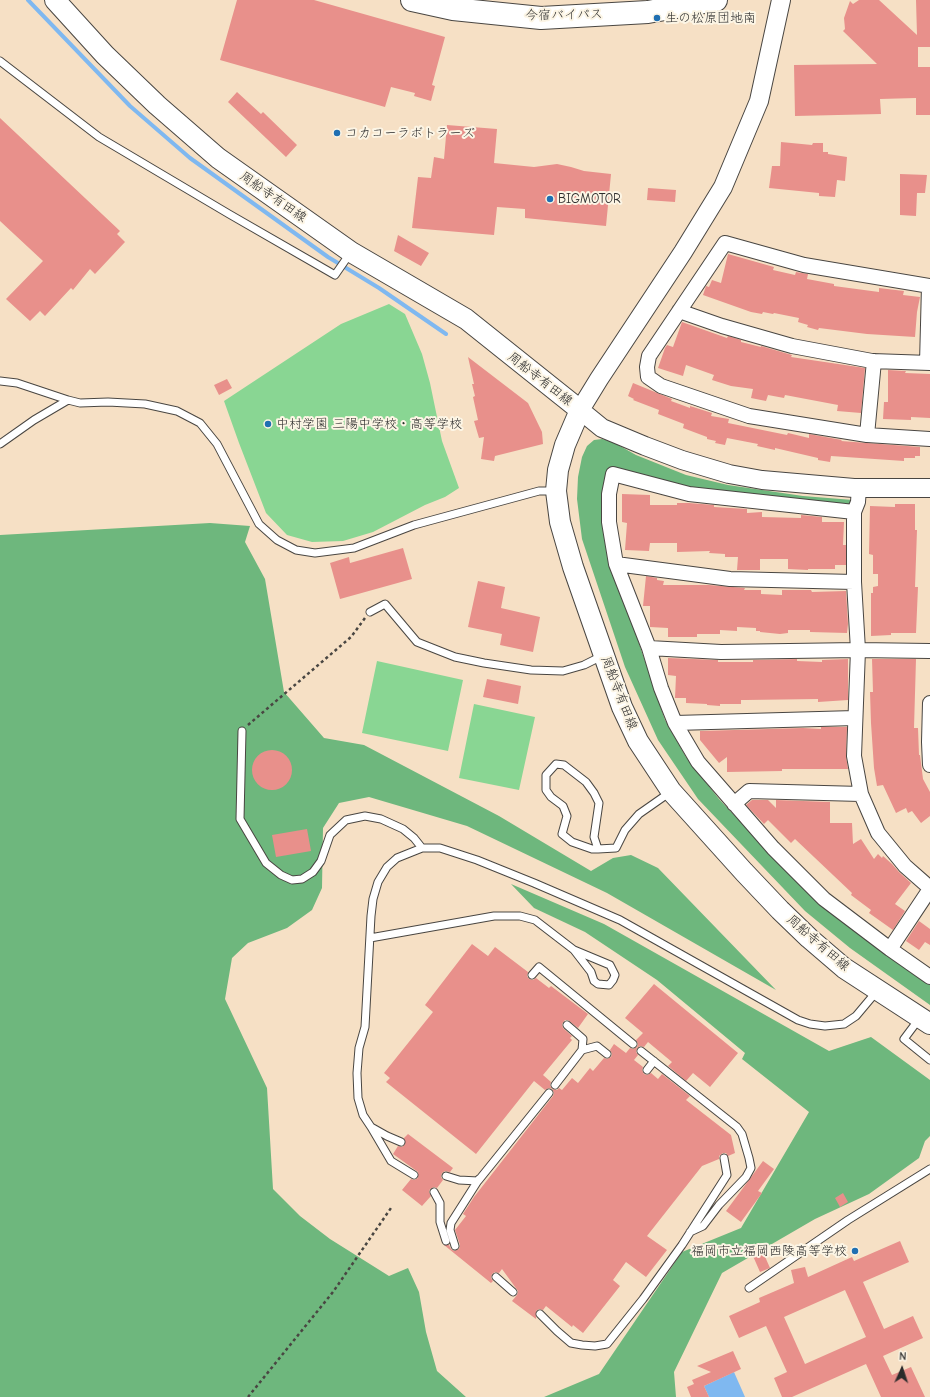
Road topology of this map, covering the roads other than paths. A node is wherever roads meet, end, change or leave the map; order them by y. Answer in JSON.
{"nodes":[{"id":1,"x":55,"y":0,"type":"edge"},
{"id":2,"x":412,"y":0,"type":"edge"},
{"id":3,"x":716,"y":0,"type":"edge"},
{"id":4,"x":781,"y":0,"type":"edge"},
{"id":5,"x":0,"y":61,"type":"edge"},
{"id":6,"x":351,"y":252,"type":"junction"},
{"id":7,"x":929,"y":286,"type":"edge"},
{"id":8,"x":679,"y":311,"type":"junction"},
{"id":9,"x":874,"y":361,"type":"junction"},
{"id":10,"x":928,"y":363,"type":"edge"},
{"id":11,"x":0,"y":381,"type":"edge"},
{"id":12,"x":68,"y":400,"type":"junction"},
{"id":13,"x":580,"y":410,"type":"junction"},
{"id":14,"x":867,"y":435,"type":"junction"},
{"id":15,"x":930,"y":439,"type":"edge"},
{"id":16,"x":0,"y":444,"type":"edge"},
{"id":17,"x":859,"y":488,"type":"junction"},
{"id":18,"x":930,"y":488,"type":"edge"},
{"id":19,"x":556,"y":491,"type":"junction"},
{"id":20,"x":854,"y":512,"type":"junction"},
{"id":21,"x":616,"y":564,"type":"junction"},
{"id":22,"x":854,"y":582,"type":"junction"},
{"id":23,"x":370,"y":612,"type":"road end"},
{"id":24,"x":648,"y":648,"type":"junction"},
{"id":25,"x":858,"y":650,"type":"junction"},
{"id":26,"x":930,"y":651,"type":"edge"},
{"id":27,"x":604,"y":655,"type":"junction"},
{"id":28,"x":930,"y":703,"type":"edge"},
{"id":29,"x":855,"y":718,"type":"junction"},
{"id":30,"x":675,"y":723,"type":"junction"},
{"id":31,"x":242,"y":730,"type":"road end"},
{"id":32,"x":929,"y":742,"type":"edge"},
{"id":33,"x":930,"y":765,"type":"edge"},
{"id":34,"x":671,"y":791,"type":"junction"},
{"id":35,"x":861,"y":794,"type":"junction"},
{"id":36,"x":734,"y":804,"type":"junction"},
{"id":37,"x":422,"y":848,"type":"junction"},
{"id":38,"x":598,"y":849,"type":"junction"},
{"id":39,"x":930,"y":889,"type":"edge"},
{"id":40,"x":370,"y":938,"type":"junction"},
{"id":41,"x":890,"y":949,"type":"junction"},
{"id":42,"x":574,"y":950,"type":"junction"},
{"id":43,"x":532,"y":975,"type":"dead end"},
{"id":44,"x":930,"y":977,"type":"edge"},
{"id":45,"x":877,"y":990,"type":"junction"},
{"id":46,"x":925,"y":1021,"type":"edge"},
{"id":47,"x":567,"y":1025,"type":"dead end"},
{"id":48,"x":633,"y":1044,"type":"dead end"},
{"id":49,"x":582,"y":1050,"type":"junction"},
{"id":50,"x":641,"y":1051,"type":"dead end"},
{"id":51,"x":607,"y":1054,"type":"dead end"},
{"id":52,"x":930,"y":1060,"type":"edge"},
{"id":53,"x":654,"y":1061,"type":"junction"},
{"id":54,"x":647,"y":1070,"type":"dead end"},
{"id":55,"x":555,"y":1085,"type":"dead end"},
{"id":56,"x":549,"y":1093,"type":"dead end"},
{"id":57,"x":370,"y":1127,"type":"junction"},
{"id":58,"x":401,"y":1142,"type":"dead end"},
{"id":59,"x":724,"y":1158,"type":"dead end"},
{"id":60,"x":930,"y":1169,"type":"edge"},
{"id":61,"x":482,"y":1174,"type":"junction"},
{"id":62,"x":414,"y":1175,"type":"dead end"},
{"id":63,"x":446,"y":1176,"type":"dead end"},
{"id":64,"x":434,"y":1192,"type":"dead end"},
{"id":65,"x":690,"y":1232,"type":"junction"},
{"id":66,"x":446,"y":1241,"type":"dead end"},
{"id":67,"x":455,"y":1246,"type":"dead end"},
{"id":68,"x":496,"y":1277,"type":"dead end"},
{"id":69,"x":749,"y":1288,"type":"dead end"},
{"id":70,"x":513,"y":1292,"type":"dead end"},
{"id":71,"x":540,"y":1314,"type":"dead end"}],
"edges":[{"from":1,"to":6,"type":"main road","name":"周船寺有田線"},
{"from":2,"to":3,"type":"highway","name":"今宿バイパス"},
{"from":4,"to":13,"type":"street"},
{"from":5,"to":6,"type":"lane"},
{"from":6,"to":13,"type":"main road","name":"周船寺有田線"},
{"from":7,"to":8,"type":"street"},
{"from":7,"to":10,"type":"street"},
{"from":8,"to":9,"type":"street"},
{"from":8,"to":14,"type":"street"},
{"from":9,"to":10,"type":"street"},
{"from":9,"to":14,"type":"street"},
{"from":11,"to":12,"type":"lane"},
{"from":12,"to":16,"type":"lane"},
{"from":12,"to":19,"type":"lane"},
{"from":13,"to":17,"type":"street"},
{"from":13,"to":19,"type":"main road","name":"周船寺有田線"},
{"from":14,"to":15,"type":"street"},
{"from":17,"to":18,"type":"street"},
{"from":17,"to":20,"type":"street"},
{"from":19,"to":27,"type":"main road","name":"周船寺有田線"},
{"from":20,"to":21,"type":"street"},
{"from":20,"to":22,"type":"street"},
{"from":21,"to":22,"type":"street"},
{"from":21,"to":24,"type":"street"},
{"from":22,"to":25,"type":"street"},
{"from":23,"to":27,"type":"lane"},
{"from":24,"to":25,"type":"street"},
{"from":24,"to":30,"type":"street"},
{"from":25,"to":26,"type":"street"},
{"from":25,"to":29,"type":"street"},
{"from":27,"to":34,"type":"main road","name":"周船寺有田線"},
{"from":28,"to":32,"type":"street"},
{"from":29,"to":30,"type":"street"},
{"from":29,"to":35,"type":"street"},
{"from":30,"to":36,"type":"street"},
{"from":31,"to":37,"type":"lane"},
{"from":32,"to":33,"type":"street"},
{"from":34,"to":38,"type":"lane"},
{"from":34,"to":45,"type":"main road","name":"周船寺有田線"},
{"from":35,"to":36,"type":"street"},
{"from":35,"to":39,"type":"street"},
{"from":36,"to":41,"type":"street"},
{"from":37,"to":40,"type":"lane"},
{"from":37,"to":45,"type":"lane"},
{"from":38,"to":38,"type":"lane"},
{"from":39,"to":41,"type":"street"},
{"from":40,"to":42,"type":"lane"},
{"from":40,"to":57,"type":"lane"},
{"from":41,"to":44,"type":"street"},
{"from":42,"to":42,"type":"lane"},
{"from":43,"to":48,"type":"lane"},
{"from":45,"to":46,"type":"main road","name":"周船寺有田線"},
{"from":46,"to":52,"type":"lane"},
{"from":47,"to":49,"type":"lane"},
{"from":49,"to":51,"type":"lane"},
{"from":49,"to":55,"type":"lane"},
{"from":50,"to":53,"type":"lane"},
{"from":53,"to":54,"type":"lane"},
{"from":53,"to":65,"type":"lane"},
{"from":56,"to":61,"type":"lane"},
{"from":57,"to":58,"type":"lane"},
{"from":57,"to":62,"type":"lane"},
{"from":59,"to":65,"type":"lane"},
{"from":60,"to":69,"type":"lane"},
{"from":61,"to":63,"type":"lane"},
{"from":61,"to":67,"type":"lane"},
{"from":64,"to":66,"type":"lane"},
{"from":65,"to":71,"type":"lane"},
{"from":68,"to":70,"type":"lane"}]}
